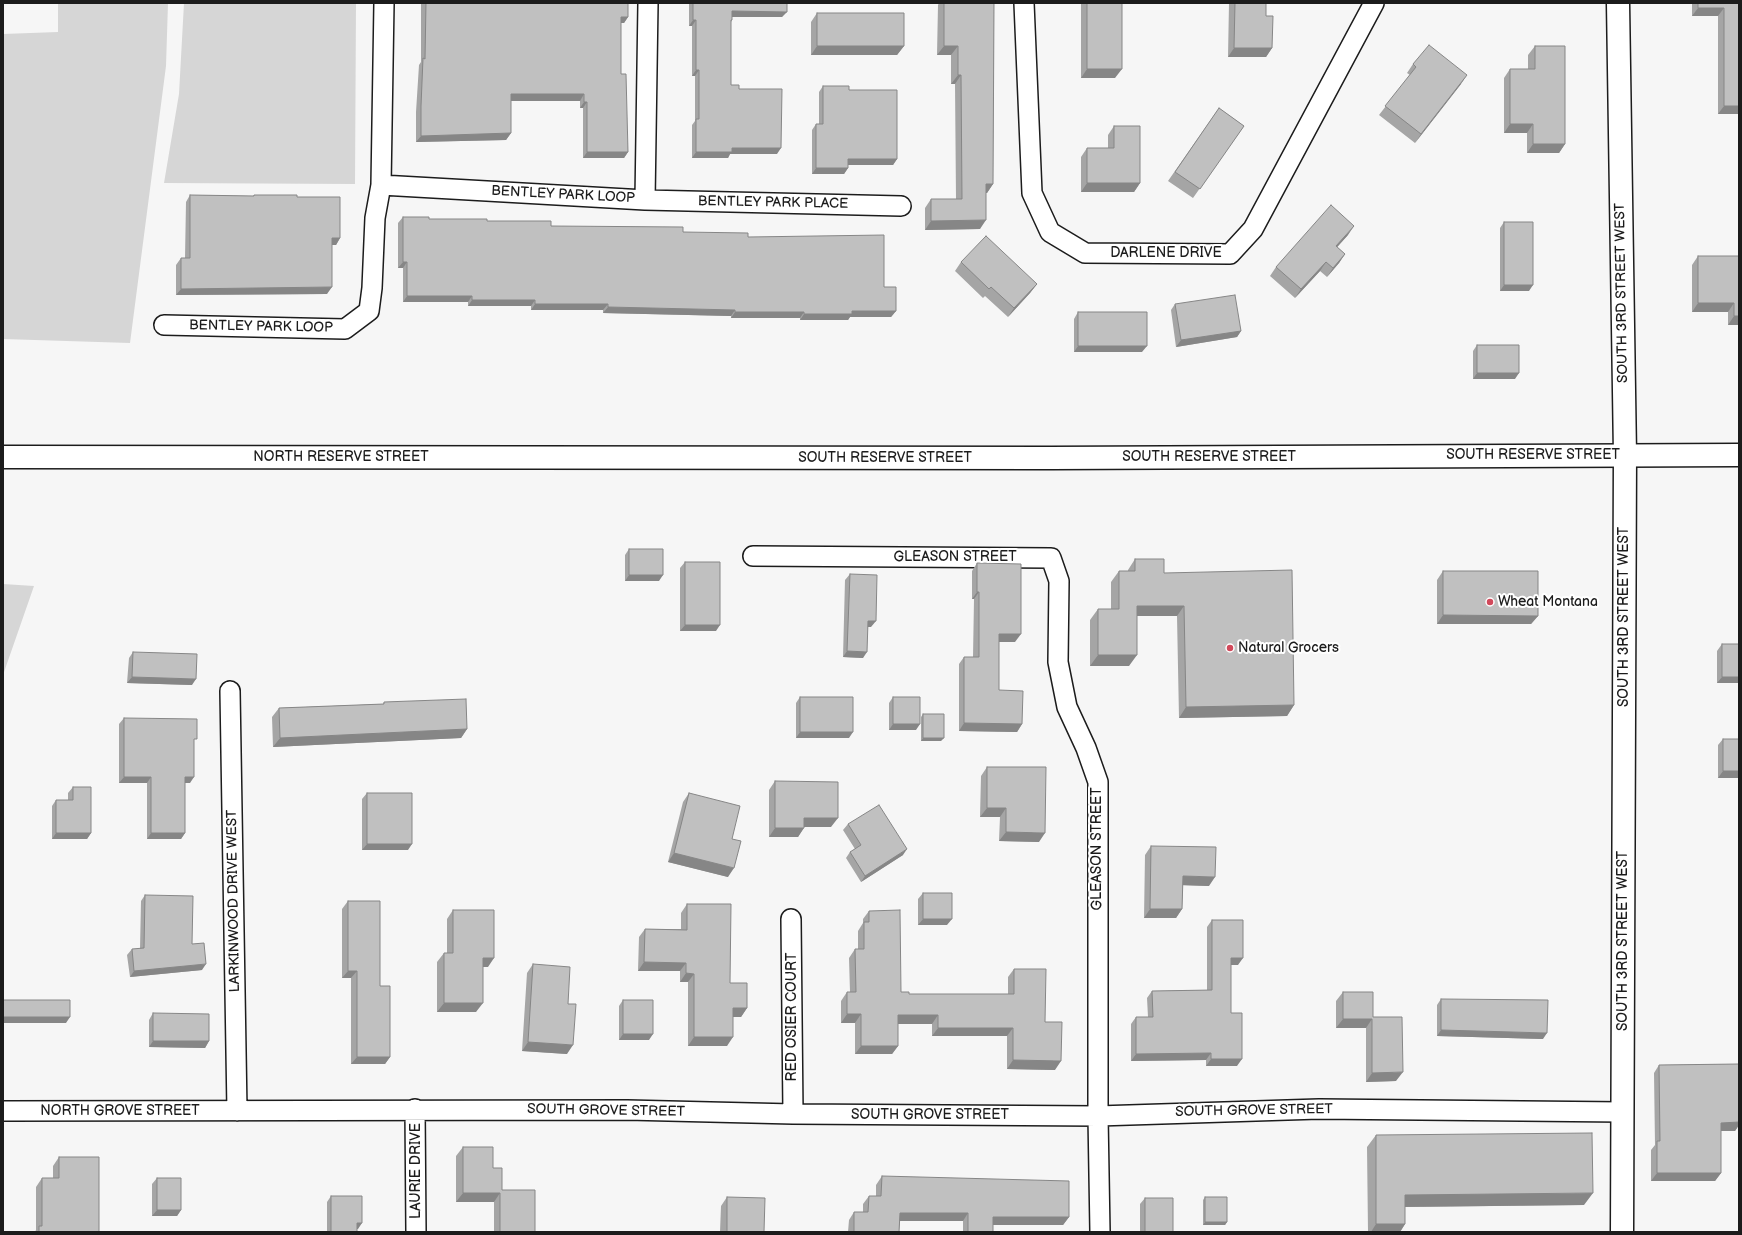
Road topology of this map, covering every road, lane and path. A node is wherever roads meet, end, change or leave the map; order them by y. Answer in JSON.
{"nodes":[{"id":1,"x":384,"y":3,"type":"edge"},
{"id":2,"x":648,"y":3,"type":"edge"},
{"id":3,"x":1024,"y":3,"type":"edge"},
{"id":4,"x":1374,"y":3,"type":"edge"},
{"id":5,"x":1618,"y":3,"type":"edge"},
{"id":6,"x":381,"y":185,"type":"junction"},
{"id":7,"x":645,"y":200,"type":"junction"},
{"id":8,"x":901,"y":206,"type":"dead end"},
{"id":9,"x":164,"y":325,"type":"dead end"},
{"id":10,"x":1625,"y":455,"type":"junction"},
{"id":11,"x":1739,"y":455,"type":"edge"},
{"id":12,"x":3,"y":457,"type":"edge"},
{"id":13,"x":679,"y":458,"type":"joint"},
{"id":14,"x":752,"y":556,"type":"dead end"},
{"id":15,"x":230,"y":691,"type":"dead end"},
{"id":16,"x":791,"y":919,"type":"dead end"},
{"id":17,"x":415,"y":1109,"type":"junction"},
{"id":18,"x":3,"y":1111,"type":"edge"},
{"id":19,"x":237,"y":1111,"type":"junction"},
{"id":20,"x":1622,"y":1112,"type":"junction"},
{"id":21,"x":793,"y":1114,"type":"junction"},
{"id":22,"x":1098,"y":1116,"type":"junction"},
{"id":23,"x":416,"y":1232,"type":"edge"},
{"id":24,"x":1100,"y":1232,"type":"edge"},
{"id":25,"x":1622,"y":1232,"type":"edge"}],
"edges":[{"from":1,"to":6,"type":"street","name":"BENTLEY PARK LOOP"},
{"from":2,"to":7,"type":"street","name":"BENTLEY PARK LOOP"},
{"from":3,"to":4,"type":"street","name":"DARLENE DRIVE"},
{"from":5,"to":10,"type":"main road","name":"SOUTH 3RD STREET WEST"},
{"from":6,"to":7,"type":"street","name":"BENTLEY PARK LOOP"},
{"from":6,"to":9,"type":"street","name":"BENTLEY PARK LOOP"},
{"from":7,"to":8,"type":"street","name":"BENTLEY PARK PLACE"},
{"from":10,"to":11,"type":"main road","name":"SOUTH RESERVE STREET"},
{"from":10,"to":13,"type":"main road","name":"SOUTH RESERVE STREET"},
{"from":10,"to":20,"type":"main road","name":"SOUTH 3RD STREET WEST"},
{"from":12,"to":13,"type":"main road","name":"NORTH RESERVE STREET"},
{"from":14,"to":22,"type":"street","name":"GLEASON STREET"},
{"from":15,"to":19,"type":"street","name":"LARKINWOOD DRIVE WEST"},
{"from":16,"to":21,"type":"street","name":"RED OSIER COURT"},
{"from":17,"to":19,"type":"street","name":"SOUTH GROVE STREET"},
{"from":17,"to":21,"type":"street","name":"SOUTH GROVE STREET"},
{"from":17,"to":23,"type":"street","name":"LAURIE DRIVE"},
{"from":18,"to":19,"type":"street","name":"NORTH GROVE STREET"},
{"from":20,"to":22,"type":"street","name":"SOUTH GROVE STREET"},
{"from":20,"to":25,"type":"main road","name":"SOUTH 3RD STREET WEST"},
{"from":21,"to":22,"type":"street","name":"SOUTH GROVE STREET"},
{"from":22,"to":24,"type":"street","name":"GLEASON STREET"}]}
